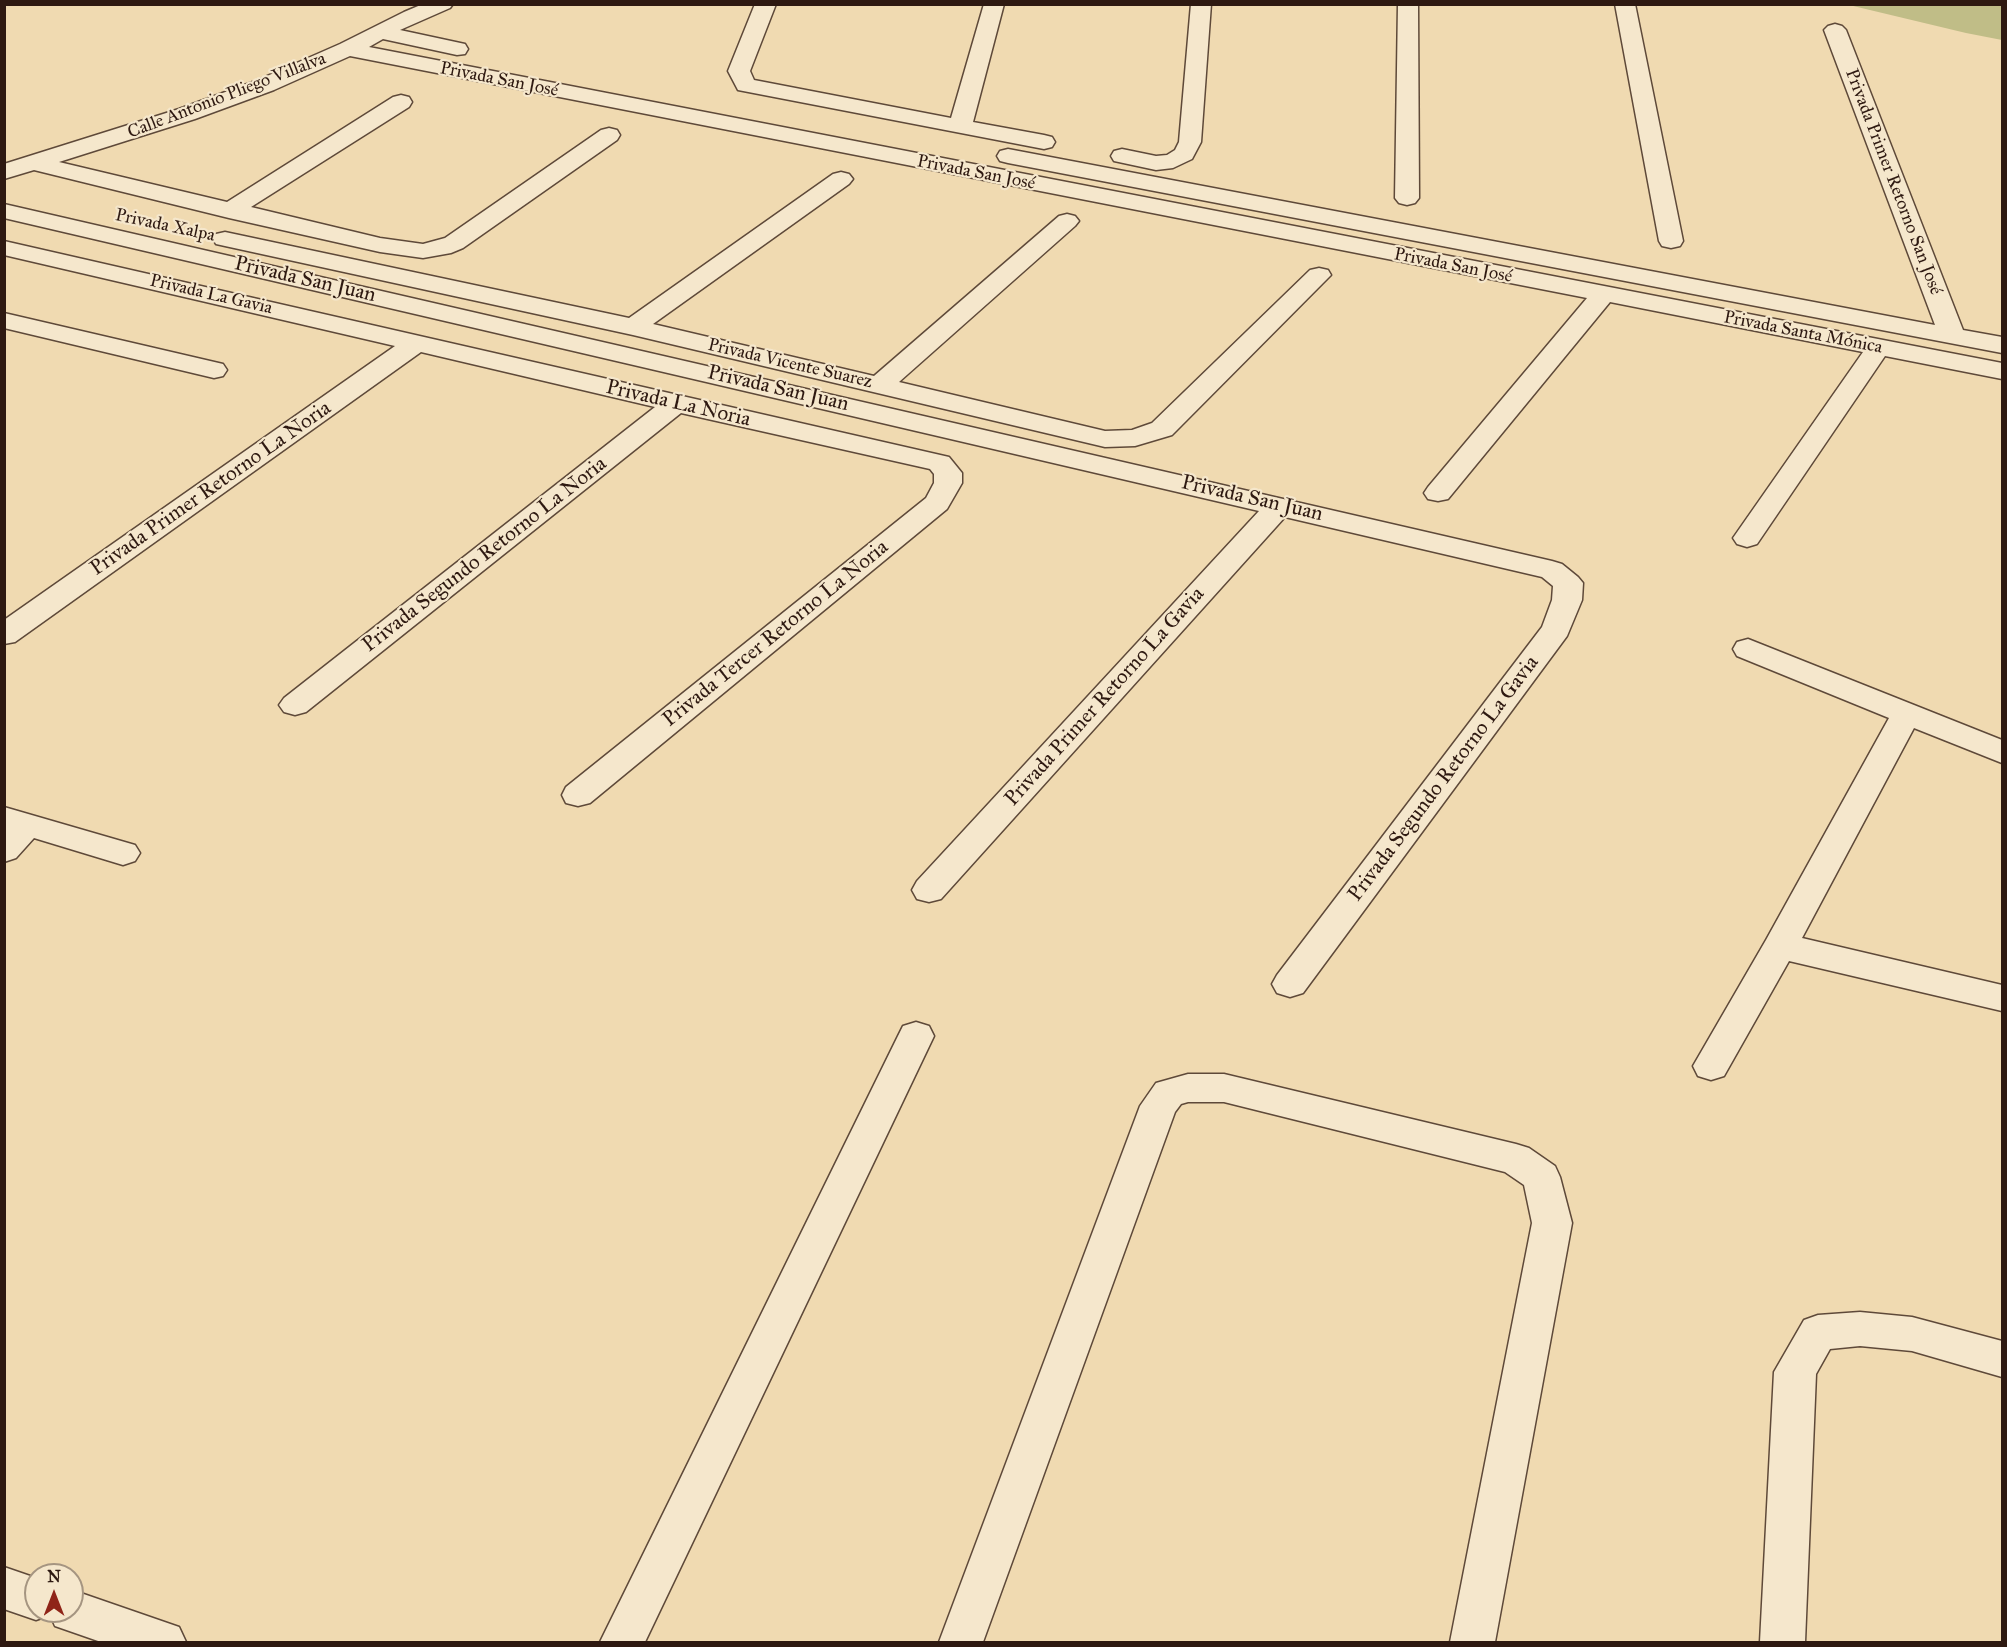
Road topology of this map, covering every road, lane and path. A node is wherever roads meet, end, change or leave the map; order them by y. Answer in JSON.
{"nodes":[{"id":1,"x":443,"y":4,"type":"edge"},
{"id":2,"x":766,"y":4,"type":"edge"},
{"id":3,"x":994,"y":4,"type":"edge"},
{"id":4,"x":1201,"y":4,"type":"edge"},
{"id":5,"x":1408,"y":4,"type":"edge"},
{"id":6,"x":1625,"y":4,"type":"edge"},
{"id":7,"x":1835,"y":30,"type":"dead end"},
{"id":8,"x":381,"y":32,"type":"junction"},
{"id":9,"x":348,"y":49,"type":"junction"},
{"id":10,"x":401,"y":102,"type":"dead end"},
{"id":11,"x":960,"y":127,"type":"junction"},
{"id":12,"x":609,"y":135,"type":"dead end"},
{"id":13,"x":37,"y":164,"type":"junction"},
{"id":14,"x":4,"y":172,"type":"edge"},
{"id":15,"x":841,"y":179,"type":"dead end"},
{"id":16,"x":4,"y":188,"type":"edge"},
{"id":17,"x":1407,"y":198,"type":"dead end"},
{"id":18,"x":4,"y":211,"type":"edge"},
{"id":19,"x":229,"y":211,"type":"junction"},
{"id":20,"x":1067,"y":221,"type":"dead end"},
{"id":21,"x":1671,"y":241,"type":"dead end"},
{"id":22,"x":4,"y":248,"type":"edge"},
{"id":23,"x":397,"y":275,"type":"joint"},
{"id":24,"x":1319,"y":275,"type":"dead end"},
{"id":25,"x":1604,"y":295,"type":"junction"},
{"id":26,"x":4,"y":320,"type":"edge"},
{"id":27,"x":633,"y":327,"type":"junction"},
{"id":28,"x":1952,"y":335,"type":"junction"},
{"id":29,"x":417,"y":343,"type":"junction"},
{"id":30,"x":2002,"y":345,"type":"edge"},
{"id":31,"x":1878,"y":348,"type":"junction"},
{"id":32,"x":214,"y":370,"type":"dead end"},
{"id":33,"x":2002,"y":371,"type":"edge"},
{"id":34,"x":880,"y":385,"type":"junction"},
{"id":35,"x":676,"y":404,"type":"junction"},
{"id":36,"x":939,"y":463,"type":"joint"},
{"id":37,"x":1438,"y":493,"type":"dead end"},
{"id":38,"x":1280,"y":505,"type":"junction"},
{"id":39,"x":1747,"y":538,"type":"dead end"},
{"id":40,"x":1552,"y":570,"type":"joint"},
{"id":41,"x":4,"y":635,"type":"edge"},
{"id":42,"x":1748,"y":649,"type":"dead end"},
{"id":43,"x":295,"y":705,"type":"dead end"},
{"id":44,"x":1907,"y":713,"type":"junction"},
{"id":45,"x":2002,"y":752,"type":"edge"},
{"id":46,"x":578,"y":795,"type":"dead end"},
{"id":47,"x":16,"y":822,"type":"edge"},
{"id":48,"x":4,"y":850,"type":"edge"},
{"id":49,"x":123,"y":853,"type":"dead end"},
{"id":50,"x":929,"y":890,"type":"dead end"},
{"id":51,"x":1780,"y":946,"type":"junction"},
{"id":52,"x":1290,"y":984,"type":"dead end"},
{"id":53,"x":2002,"y":998,"type":"edge"},
{"id":54,"x":916,"y":1036,"type":"dead end"},
{"id":55,"x":1711,"y":1066,"type":"dead end"},
{"id":56,"x":2002,"y":1359,"type":"edge"},
{"id":57,"x":4,"y":1588,"type":"edge"},
{"id":58,"x":24,"y":1595,"type":"edge"},
{"id":59,"x":84,"y":1615,"type":"edge"},
{"id":60,"x":163,"y":1642,"type":"edge"},
{"id":61,"x":622,"y":1642,"type":"edge"},
{"id":62,"x":961,"y":1642,"type":"edge"},
{"id":63,"x":1473,"y":1642,"type":"edge"},
{"id":64,"x":1782,"y":1642,"type":"edge"}],
"edges":[{"from":1,"to":8,"type":"street","name":"Calle Antonio Pliego Villalva"},
{"from":2,"to":11,"type":"street"},
{"from":3,"to":11,"type":"street"},
{"from":4,"to":11,"type":"street"},
{"from":5,"to":17,"type":"street"},
{"from":6,"to":21,"type":"street"},
{"from":7,"to":28,"type":"street","name":"Privada Primer Retorno San José"},
{"from":8,"to":9,"type":"street","name":"Calle Antonio Pliego Villalva"},
{"from":8,"to":28,"type":"street"},
{"from":9,"to":13,"type":"street","name":"Calle Antonio Pliego Villalva"},
{"from":9,"to":25,"type":"street","name":"Privada San José"},
{"from":10,"to":19,"type":"street"},
{"from":12,"to":19,"type":"street"},
{"from":13,"to":14,"type":"street","name":"Calle Antonio Pliego Villalva"},
{"from":13,"to":19,"type":"street"},
{"from":15,"to":27,"type":"street"},
{"from":16,"to":23,"type":"street","name":"Privada Xalpa"},
{"from":18,"to":38,"type":"street","name":"Privada San Juan"},
{"from":20,"to":34,"type":"street"},
{"from":22,"to":29,"type":"street","name":"Privada La Gavia"},
{"from":23,"to":27,"type":"street","name":"Privada Vicente Suarez"},
{"from":24,"to":34,"type":"street","name":"Privada Vicente Suarez"},
{"from":25,"to":31,"type":"street","name":"Privada Santa Mónica"},
{"from":25,"to":37,"type":"street"},
{"from":26,"to":32,"type":"street"},
{"from":27,"to":34,"type":"street","name":"Privada Vicente Suarez"},
{"from":28,"to":30,"type":"street"},
{"from":29,"to":35,"type":"street","name":"Privada La Noria"},
{"from":29,"to":41,"type":"street","name":"Privada Primer Retorno La Noria"},
{"from":31,"to":33,"type":"street","name":"Privada Santa Mónica"},
{"from":31,"to":39,"type":"street"},
{"from":35,"to":36,"type":"street","name":"Privada La Noria"},
{"from":35,"to":43,"type":"street","name":"Privada Segundo Retorno La Noria"},
{"from":36,"to":46,"type":"street","name":"Privada Tercer Retorno La Noria"},
{"from":38,"to":40,"type":"street","name":"Privada San Juan"},
{"from":38,"to":50,"type":"street","name":"Privada Primer Retorno La Gavia"},
{"from":40,"to":52,"type":"street","name":"Privada Segundo Retorno La Gavia"},
{"from":42,"to":44,"type":"street"},
{"from":44,"to":45,"type":"street"},
{"from":44,"to":51,"type":"street"},
{"from":47,"to":48,"type":"street"},
{"from":47,"to":49,"type":"street"},
{"from":51,"to":53,"type":"street"},
{"from":51,"to":55,"type":"street"},
{"from":54,"to":61,"type":"street"},
{"from":56,"to":64,"type":"street"},
{"from":57,"to":58,"type":"street"},
{"from":59,"to":60,"type":"street"},
{"from":62,"to":63,"type":"street"}]}
